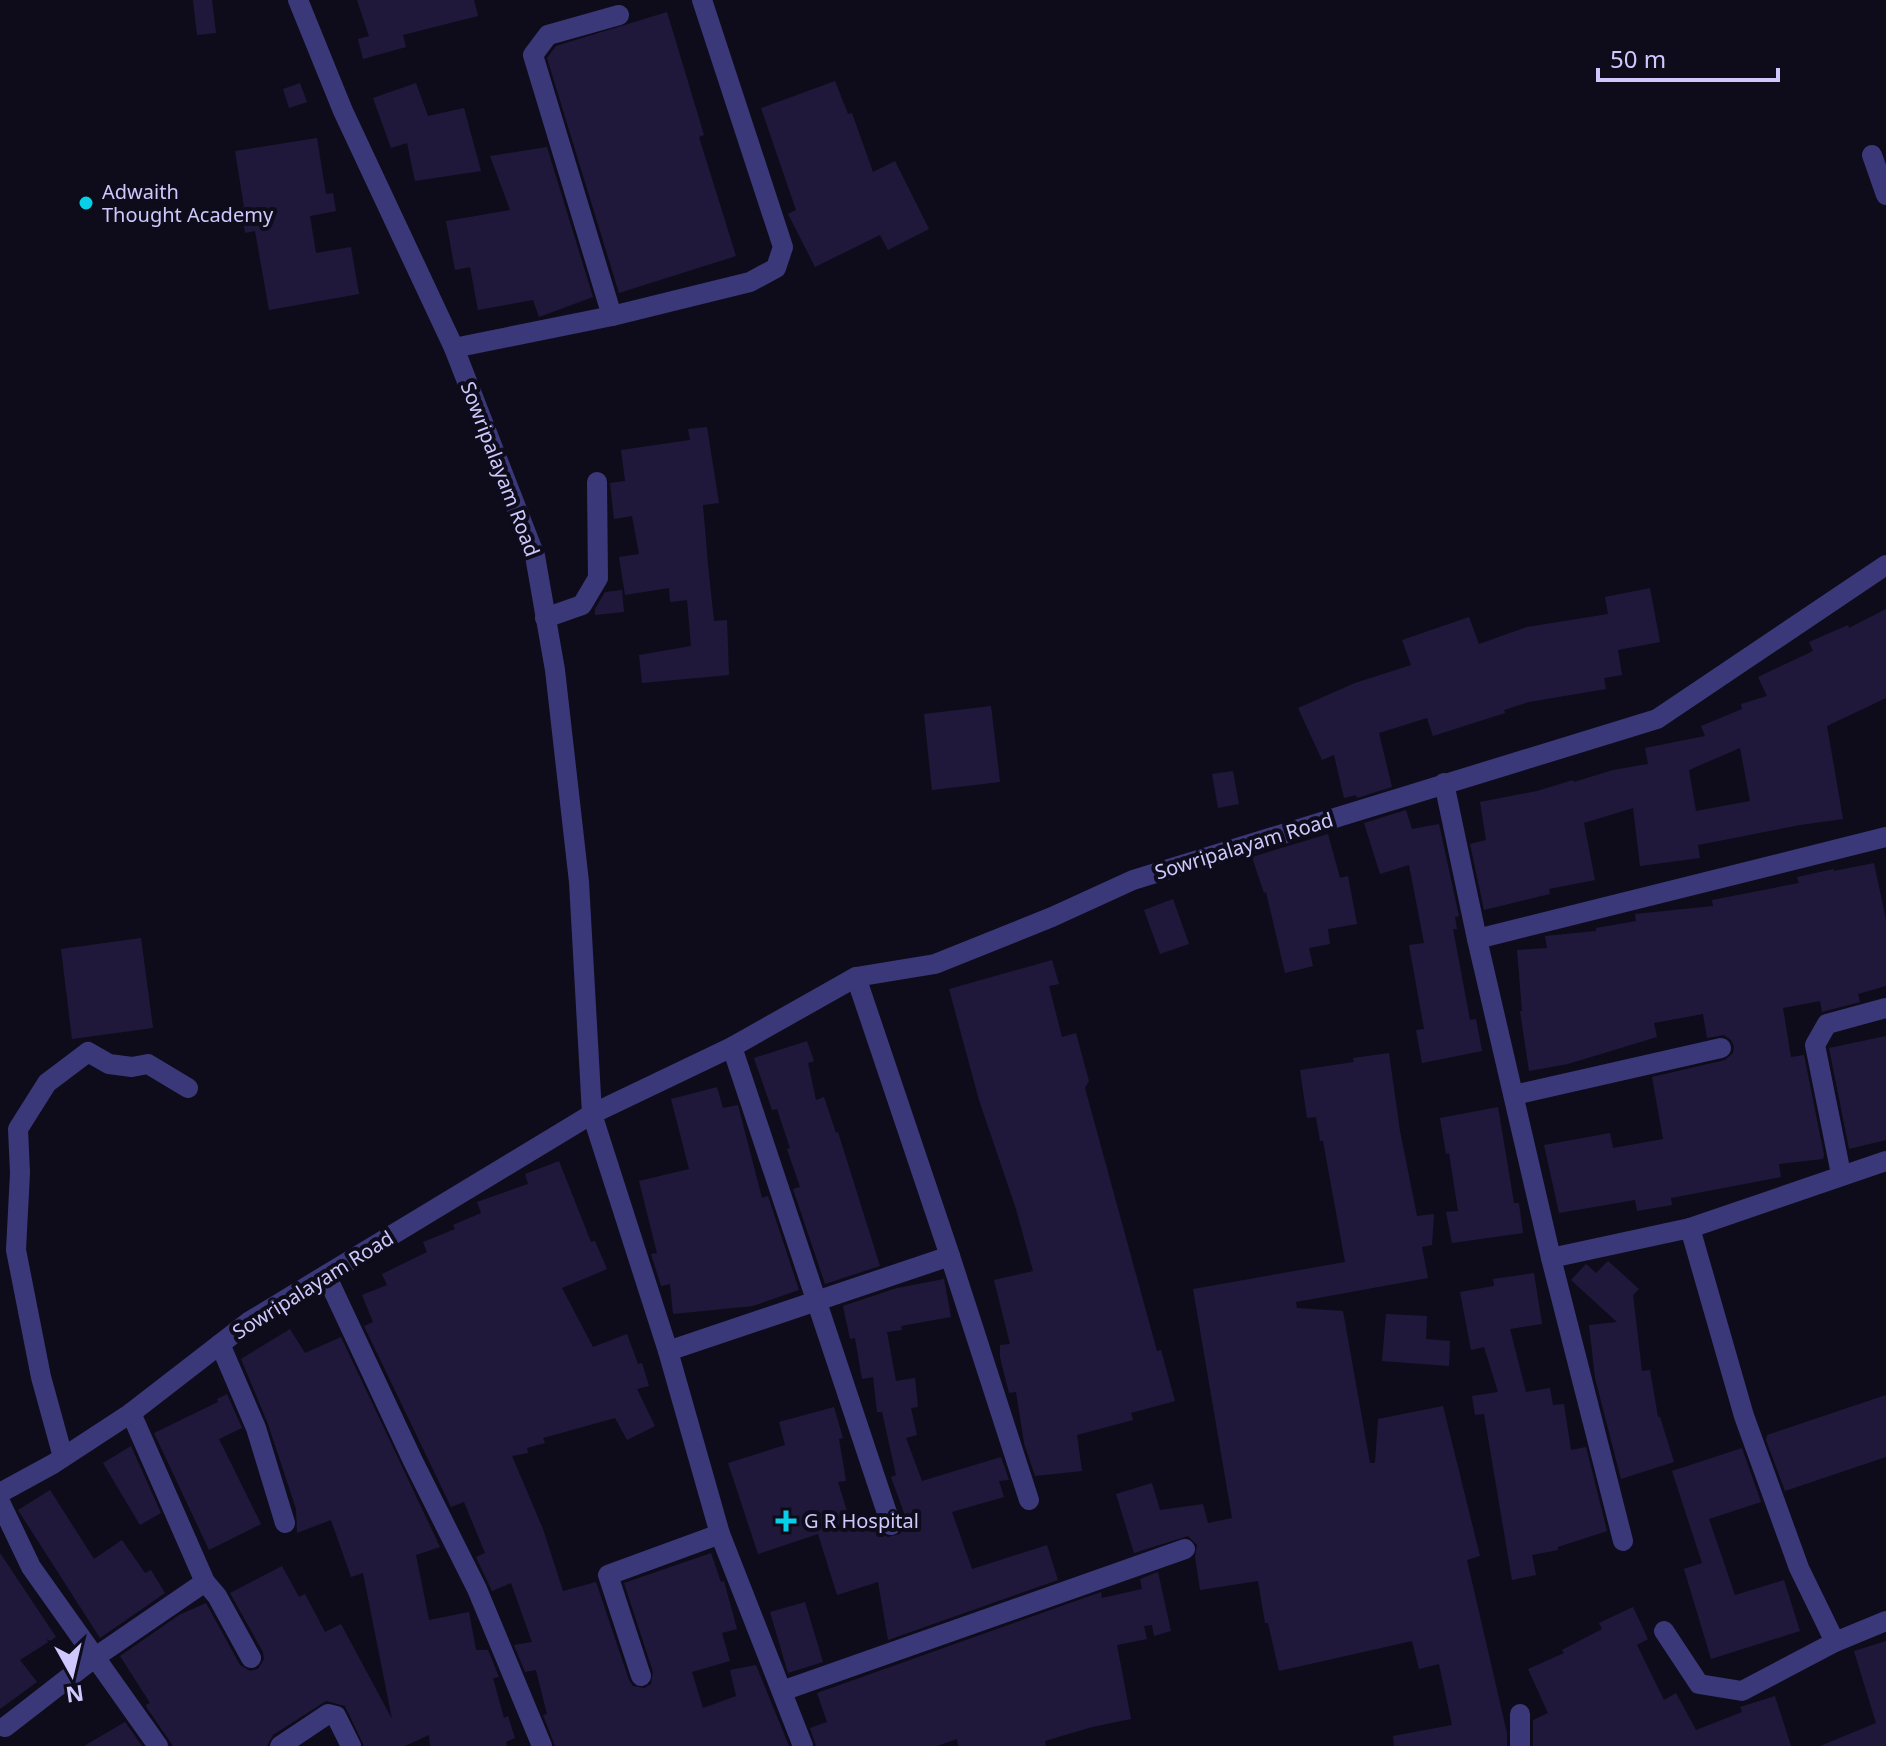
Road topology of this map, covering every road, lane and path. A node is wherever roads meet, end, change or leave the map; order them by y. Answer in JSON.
{"nodes":[{"id":1,"x":298,"y":0,"type":"edge"},
{"id":2,"x":702,"y":0,"type":"edge"},
{"id":3,"x":619,"y":15,"type":"dead end"},
{"id":4,"x":1872,"y":155,"type":"dead end"},
{"id":5,"x":1886,"y":195,"type":"edge"},
{"id":6,"x":612,"y":316,"type":"junction"},
{"id":7,"x":454,"y":348,"type":"junction"},
{"id":8,"x":597,"y":482,"type":"dead end"},
{"id":9,"x":1886,"y":565,"type":"edge"},
{"id":10,"x":545,"y":618,"type":"junction"},
{"id":11,"x":1444,"y":783,"type":"junction"},
{"id":12,"x":1886,"y":837,"type":"edge"},
{"id":13,"x":1477,"y":939,"type":"junction"},
{"id":14,"x":856,"y":977,"type":"junction"},
{"id":15,"x":1886,"y":1008,"type":"edge"},
{"id":16,"x":732,"y":1047,"type":"junction"},
{"id":17,"x":1721,"y":1048,"type":"dead end"},
{"id":18,"x":188,"y":1088,"type":"dead end"},
{"id":19,"x":1514,"y":1095,"type":"junction"},
{"id":20,"x":592,"y":1114,"type":"junction"},
{"id":21,"x":1886,"y":1161,"type":"edge"},
{"id":22,"x":1841,"y":1174,"type":"junction"},
{"id":23,"x":1690,"y":1228,"type":"junction"},
{"id":24,"x":950,"y":1256,"type":"junction"},
{"id":25,"x":1551,"y":1258,"type":"junction"},
{"id":26,"x":326,"y":1275,"type":"junction"},
{"id":27,"x":817,"y":1301,"type":"junction"},
{"id":28,"x":220,"y":1344,"type":"junction"},
{"id":29,"x":668,"y":1351,"type":"junction"},
{"id":30,"x":131,"y":1413,"type":"junction"},
{"id":31,"x":63,"y":1457,"type":"junction"},
{"id":32,"x":0,"y":1493,"type":"edge"},
{"id":33,"x":1029,"y":1500,"type":"dead end"},
{"id":34,"x":0,"y":1502,"type":"edge"},
{"id":35,"x":285,"y":1523,"type":"dead end"},
{"id":36,"x":891,"y":1525,"type":"dead end"},
{"id":37,"x":720,"y":1534,"type":"junction"},
{"id":38,"x":1623,"y":1541,"type":"dead end"},
{"id":39,"x":1185,"y":1549,"type":"dead end"},
{"id":40,"x":205,"y":1582,"type":"junction"},
{"id":41,"x":1886,"y":1621,"type":"edge"},
{"id":42,"x":1664,"y":1631,"type":"dead end"},
{"id":43,"x":1835,"y":1642,"type":"junction"},
{"id":44,"x":94,"y":1658,"type":"junction"},
{"id":45,"x":251,"y":1658,"type":"dead end"},
{"id":46,"x":641,"y":1676,"type":"dead end"},
{"id":47,"x":782,"y":1691,"type":"junction"},
{"id":48,"x":1520,"y":1714,"type":"dead end"},
{"id":49,"x":5,"y":1727,"type":"dead end"},
{"id":50,"x":158,"y":1746,"type":"edge"},
{"id":51,"x":280,"y":1746,"type":"edge"},
{"id":52,"x":351,"y":1746,"type":"edge"},
{"id":53,"x":542,"y":1746,"type":"edge"},
{"id":54,"x":803,"y":1746,"type":"edge"},
{"id":55,"x":1520,"y":1746,"type":"edge"}],
"edges":[{"from":1,"to":7,"type":"street","name":"Sowripalayam Road"},
{"from":2,"to":6,"type":"street"},
{"from":3,"to":6,"type":"street"},
{"from":4,"to":5,"type":"street"},
{"from":6,"to":7,"type":"street"},
{"from":7,"to":10,"type":"street","name":"Sowripalayam Road"},
{"from":8,"to":10,"type":"street"},
{"from":9,"to":11,"type":"street","name":"Sowripalayam Road"},
{"from":10,"to":20,"type":"street","name":"Sowripalayam Road"},
{"from":11,"to":13,"type":"street"},
{"from":11,"to":14,"type":"street","name":"Sowripalayam Road"},
{"from":12,"to":13,"type":"street"},
{"from":13,"to":19,"type":"street"},
{"from":14,"to":16,"type":"street","name":"Sowripalayam Road"},
{"from":14,"to":24,"type":"street"},
{"from":15,"to":22,"type":"street"},
{"from":16,"to":20,"type":"street","name":"Sowripalayam Road"},
{"from":16,"to":27,"type":"street"},
{"from":17,"to":19,"type":"street"},
{"from":18,"to":31,"type":"street"},
{"from":19,"to":25,"type":"street"},
{"from":20,"to":26,"type":"street","name":"Sowripalayam Road"},
{"from":20,"to":29,"type":"street"},
{"from":21,"to":22,"type":"street"},
{"from":22,"to":23,"type":"street"},
{"from":23,"to":25,"type":"street"},
{"from":23,"to":43,"type":"street"},
{"from":24,"to":27,"type":"street"},
{"from":24,"to":33,"type":"street"},
{"from":25,"to":38,"type":"street"},
{"from":26,"to":28,"type":"street","name":"Sowripalayam Road"},
{"from":26,"to":53,"type":"street"},
{"from":27,"to":29,"type":"street"},
{"from":27,"to":36,"type":"street"},
{"from":28,"to":30,"type":"street","name":"Sowripalayam Road"},
{"from":28,"to":35,"type":"street"},
{"from":29,"to":37,"type":"street"},
{"from":30,"to":31,"type":"street","name":"Sowripalayam Road"},
{"from":30,"to":40,"type":"street"},
{"from":31,"to":32,"type":"street","name":"Sowripalayam Road"},
{"from":34,"to":44,"type":"street"},
{"from":37,"to":46,"type":"street"},
{"from":37,"to":47,"type":"street"},
{"from":39,"to":47,"type":"street"},
{"from":40,"to":44,"type":"street"},
{"from":40,"to":45,"type":"street"},
{"from":41,"to":43,"type":"street"},
{"from":42,"to":43,"type":"street"},
{"from":44,"to":49,"type":"street"},
{"from":44,"to":50,"type":"street"},
{"from":47,"to":54,"type":"street"},
{"from":48,"to":55,"type":"street"},
{"from":51,"to":52,"type":"street"}]}
